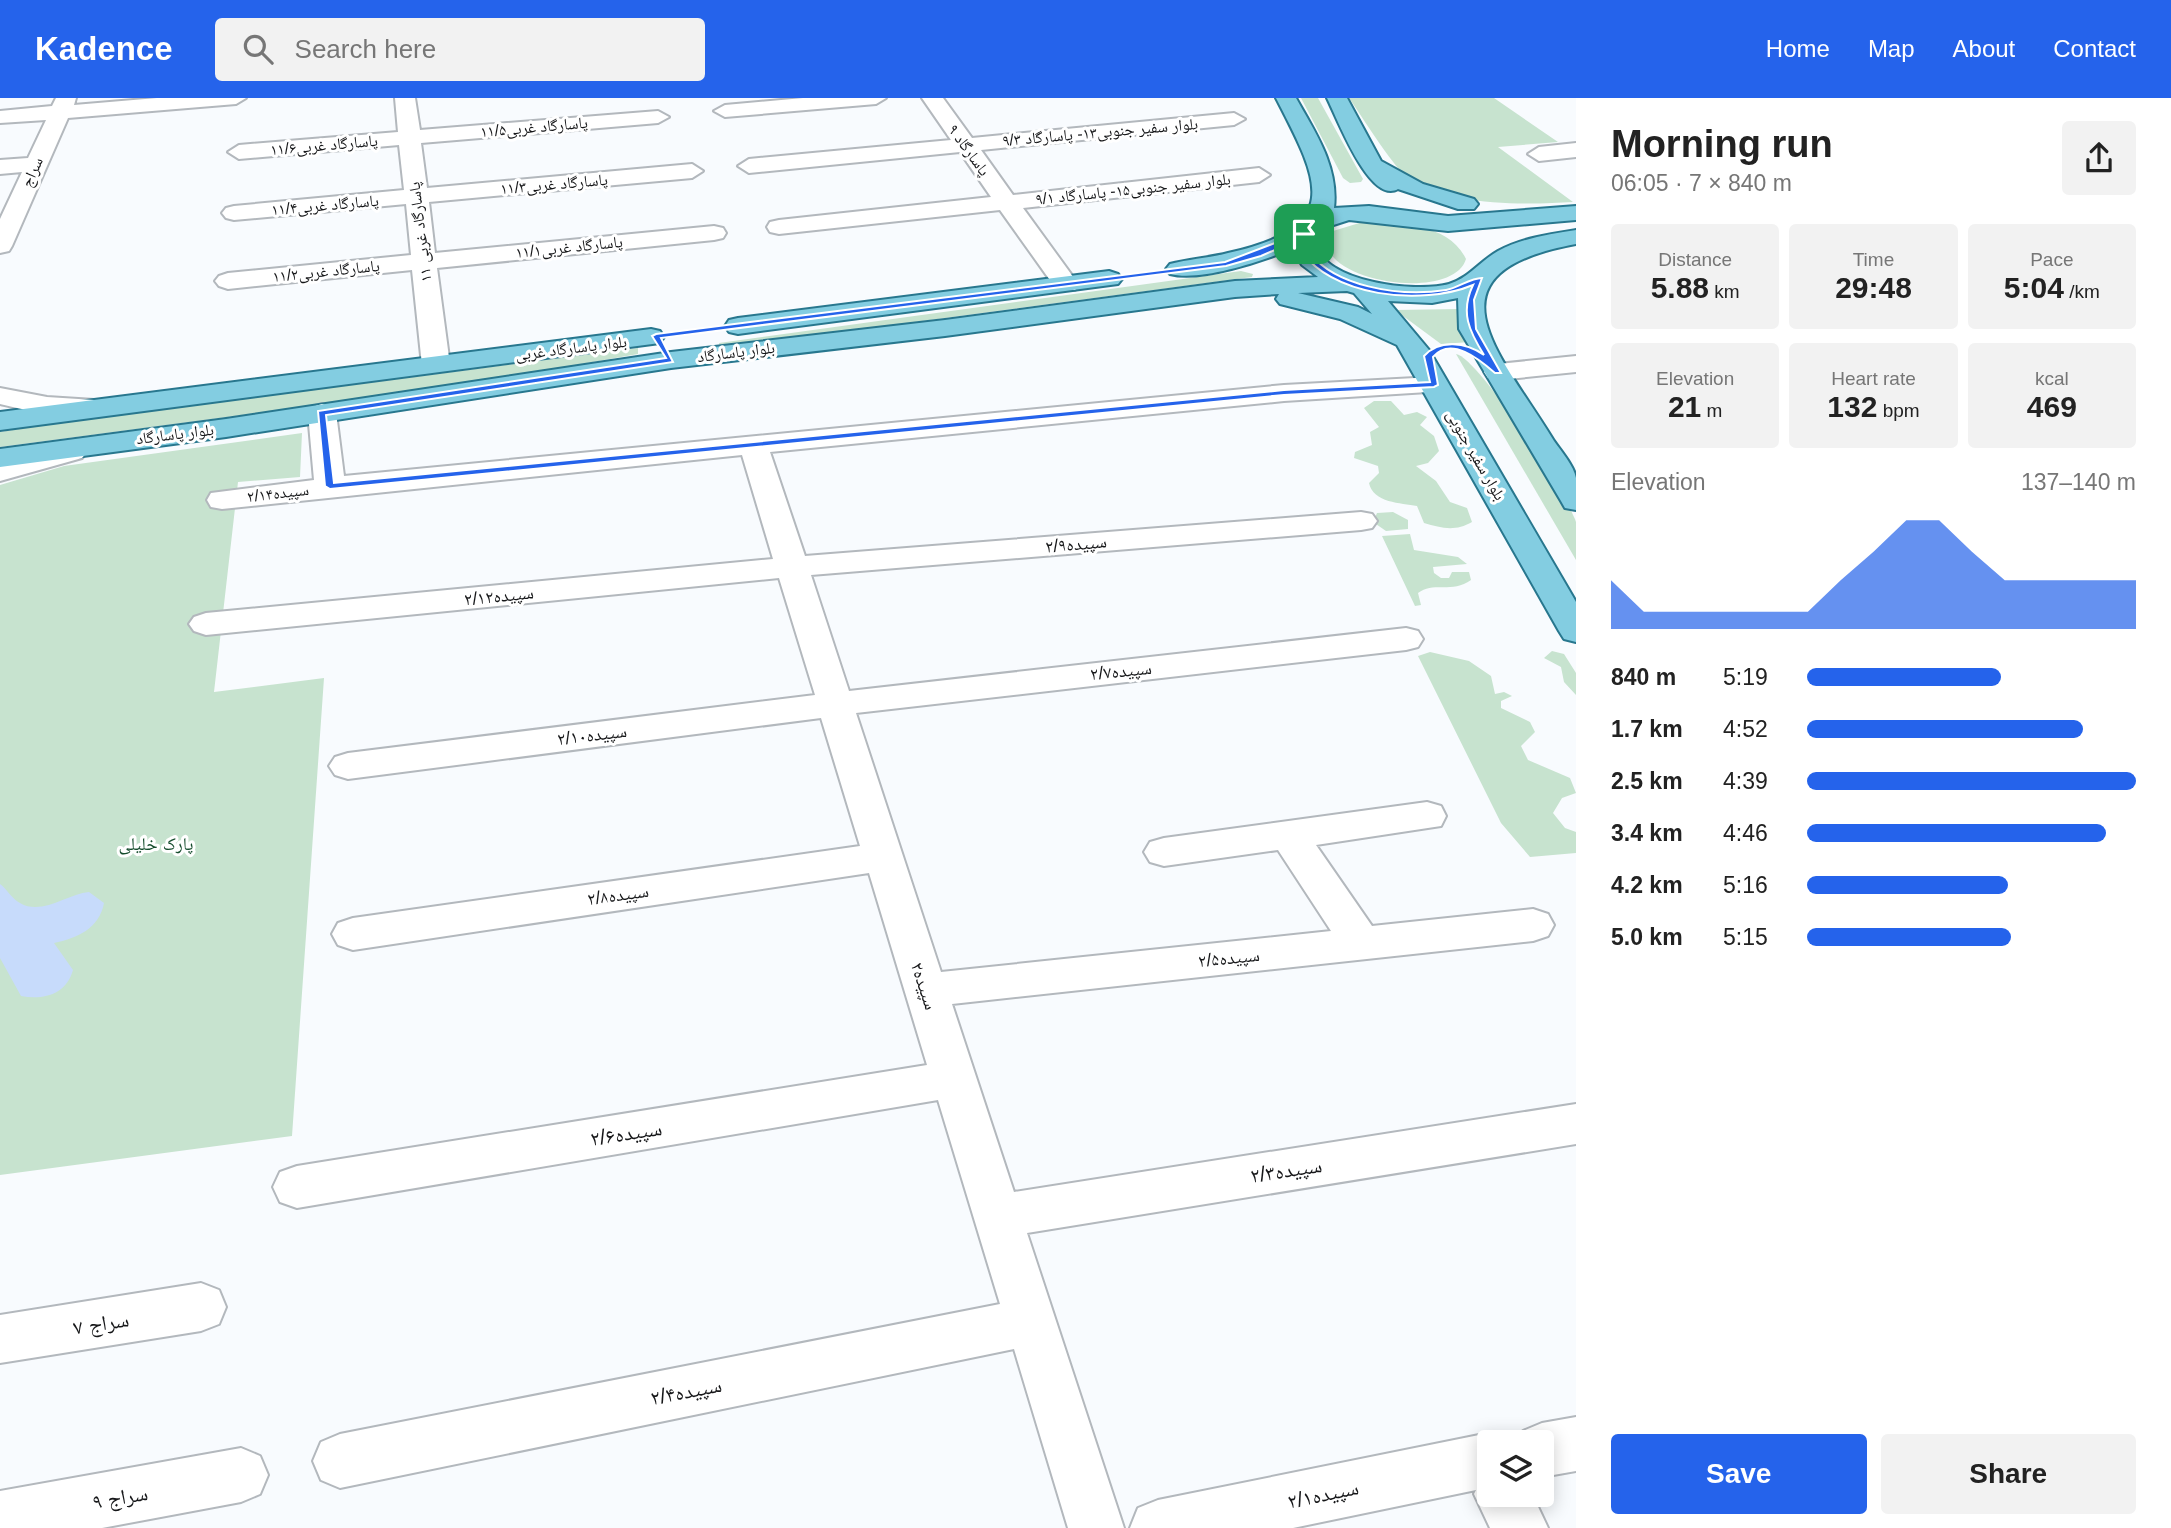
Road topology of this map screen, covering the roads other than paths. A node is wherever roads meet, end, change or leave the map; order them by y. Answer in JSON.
{"nodes":[{"id":1,"x":236,"y":98,"type":"edge"},
{"id":2,"x":405,"y":98,"type":"edge"},
{"id":3,"x":876,"y":98,"type":"edge"},
{"id":4,"x":932,"y":98,"type":"edge"},
{"id":5,"x":1286,"y":98,"type":"edge"},
{"id":6,"x":1337,"y":98,"type":"edge"},
{"id":7,"x":63,"y":105,"type":"edge"},
{"id":8,"x":725,"y":111,"type":"dead end"},
{"id":9,"x":0,"y":117,"type":"edge"},
{"id":10,"x":658,"y":117,"type":"dead end"},
{"id":11,"x":1234,"y":119,"type":"dead end"},
{"id":12,"x":409,"y":138,"type":"junction"},
{"id":13,"x":965,"y":145,"type":"junction"},
{"id":14,"x":1576,"y":150,"type":"edge"},
{"id":15,"x":239,"y":152,"type":"dead end"},
{"id":16,"x":1539,"y":154,"type":"dead end"},
{"id":17,"x":36,"y":164,"type":"junction"},
{"id":18,"x":749,"y":166,"type":"dead end"},
{"id":19,"x":0,"y":167,"type":"edge"},
{"id":20,"x":692,"y":171,"type":"dead end"},
{"id":21,"x":1375,"y":171,"type":"junction"},
{"id":22,"x":1259,"y":175,"type":"dead end"},
{"id":23,"x":1321,"y":175,"type":"junction"},
{"id":24,"x":416,"y":196,"type":"junction"},
{"id":25,"x":1007,"y":202,"type":"junction"},
{"id":26,"x":9,"y":203,"type":"edge"},
{"id":27,"x":233,"y":213,"type":"dead end"},
{"id":28,"x":1576,"y":213,"type":"edge"},
{"id":29,"x":1432,"y":221,"type":"junction"},
{"id":30,"x":779,"y":227,"type":"dead end"},
{"id":31,"x":1311,"y":228,"type":"junction"},
{"id":32,"x":714,"y":233,"type":"dead end"},
{"id":33,"x":1576,"y":237,"type":"edge"},
{"id":34,"x":1,"y":241,"type":"edge"},
{"id":35,"x":424,"y":262,"type":"junction"},
{"id":36,"x":1221,"y":264,"type":"junction"},
{"id":37,"x":1160,"y":272,"type":"dead end"},
{"id":38,"x":1133,"y":275,"type":"dead end"},
{"id":39,"x":1483,"y":275,"type":"junction"},
{"id":40,"x":228,"y":281,"type":"dead end"},
{"id":41,"x":1066,"y":285,"type":"junction"},
{"id":42,"x":1357,"y":285,"type":"junction"},
{"id":43,"x":1235,"y":289,"type":"junction"},
{"id":44,"x":1204,"y":293,"type":"junction"},
{"id":45,"x":656,"y":336,"type":"junction"},
{"id":46,"x":1410,"y":345,"type":"junction"},
{"id":47,"x":671,"y":360,"type":"junction"},
{"id":48,"x":1576,"y":364,"type":"edge"},
{"id":49,"x":436,"y":365,"type":"junction"},
{"id":50,"x":1498,"y":372,"type":"junction"},
{"id":51,"x":1434,"y":385,"type":"junction"},
{"id":52,"x":0,"y":397,"type":"edge"},
{"id":53,"x":100,"y":407,"type":"junction"},
{"id":54,"x":321,"y":413,"type":"junction"},
{"id":55,"x":0,"y":421,"type":"edge"},
{"id":56,"x":117,"y":442,"type":"junction"},
{"id":57,"x":753,"y":444,"type":"junction"},
{"id":58,"x":0,"y":458,"type":"edge"},
{"id":59,"x":0,"y":472,"type":"edge"},
{"id":60,"x":330,"y":486,"type":"junction"},
{"id":61,"x":222,"y":500,"type":"dead end"},
{"id":62,"x":1576,"y":501,"type":"edge"},
{"id":63,"x":1360,"y":521,"type":"dead end"},
{"id":64,"x":792,"y":567,"type":"junction"},
{"id":65,"x":206,"y":624,"type":"dead end"},
{"id":66,"x":1576,"y":632,"type":"edge"},
{"id":67,"x":1406,"y":639,"type":"dead end"},
{"id":68,"x":835,"y":704,"type":"junction"},
{"id":69,"x":348,"y":766,"type":"dead end"},
{"id":70,"x":1427,"y":816,"type":"dead end"},
{"id":71,"x":1290,"y":837,"type":"junction"},
{"id":72,"x":1164,"y":852,"type":"dead end"},
{"id":73,"x":883,"y":857,"type":"junction"},
{"id":74,"x":1533,"y":925,"type":"dead end"},
{"id":75,"x":353,"y":934,"type":"dead end"},
{"id":76,"x":1362,"y":944,"type":"junction"},
{"id":77,"x":926,"y":990,"type":"junction"},
{"id":78,"x":954,"y":1079,"type":"junction"},
{"id":79,"x":1576,"y":1124,"type":"edge"},
{"id":80,"x":297,"y":1187,"type":"dead end"},
{"id":81,"x":997,"y":1216,"type":"junction"},
{"id":82,"x":201,"y":1307,"type":"dead end"},
{"id":83,"x":1031,"y":1322,"type":"junction"},
{"id":84,"x":0,"y":1339,"type":"edge"},
{"id":85,"x":1576,"y":1444,"type":"edge"},
{"id":86,"x":1554,"y":1448,"type":"edge"},
{"id":87,"x":340,"y":1461,"type":"dead end"},
{"id":88,"x":1477,"y":1473,"type":"edge"},
{"id":89,"x":241,"y":1475,"type":"dead end"},
{"id":90,"x":1509,"y":1507,"type":"edge"},
{"id":91,"x":0,"y":1519,"type":"edge"},
{"id":92,"x":1096,"y":1528,"type":"edge"},
{"id":93,"x":1158,"y":1528,"type":"edge"},
{"id":94,"x":1520,"y":1528,"type":"edge"}],
"edges":[{"from":1,"to":7,"type":"street"},
{"from":2,"to":12,"type":"street","name":"پاسارگاد غربی ۱۱"},
{"from":3,"to":8,"type":"street"},
{"from":4,"to":13,"type":"street","name":"پاسارگاد ۹"},
{"from":5,"to":23,"type":"main road"},
{"from":6,"to":21,"type":"main road"},
{"from":7,"to":9,"type":"street"},
{"from":7,"to":17,"type":"street","name":"سراج"},
{"from":10,"to":12,"type":"street","name":"پاسارگاد غربی۱۱/۵"},
{"from":11,"to":13,"type":"street","name":"بلوار سفیر جنوبی۱۳- پاسارگاد ۹/۳"},
{"from":12,"to":15,"type":"street","name":"پاسارگاد غربی۱۱/۶"},
{"from":12,"to":24,"type":"street","name":"پاسارگاد غربی ۱۱"},
{"from":13,"to":18,"type":"street","name":"بلوار سفیر جنوبی۱۳- پاسارگاد ۹/۳"},
{"from":13,"to":25,"type":"street","name":"پاسارگاد ۹"},
{"from":14,"to":16,"type":"street"},
{"from":17,"to":19,"type":"street"},
{"from":17,"to":26,"type":"street","name":"سراج"},
{"from":20,"to":24,"type":"street","name":"پاسارگاد غربی۱۱/۳"},
{"from":21,"to":23,"type":"main road"},
{"from":21,"to":28,"type":"main road"},
{"from":21,"to":29,"type":"main road"},
{"from":22,"to":25,"type":"street","name":"بلوار سفیر جنوبی۱۵- پاسارگاد ۹/۱"},
{"from":23,"to":31,"type":"main road"},
{"from":24,"to":27,"type":"street","name":"پاسارگاد غربی۱۱/۴"},
{"from":24,"to":35,"type":"street","name":"پاسارگاد غربی ۱۱"},
{"from":25,"to":30,"type":"street","name":"بلوار سفیر جنوبی۱۵- پاسارگاد ۹/۱"},
{"from":25,"to":41,"type":"street","name":"پاسارگاد ۹"},
{"from":26,"to":34,"type":"street","name":"سراج"},
{"from":28,"to":29,"type":"main road"},
{"from":29,"to":31,"type":"main road"},
{"from":31,"to":36,"type":"main road"},
{"from":31,"to":42,"type":"main road"},
{"from":32,"to":35,"type":"street","name":"پاسارگاد غربی۱۱/۱"},
{"from":33,"to":39,"type":"main road"},
{"from":35,"to":40,"type":"street","name":"پاسارگاد غربی۱۱/۲"},
{"from":35,"to":49,"type":"street","name":"پاسارگاد غربی ۱۱"},
{"from":36,"to":37,"type":"main road"},
{"from":36,"to":43,"type":"main road"},
{"from":38,"to":41,"type":"main road","name":"بلوار پاسارگاد غربی"},
{"from":39,"to":42,"type":"main road"},
{"from":39,"to":50,"type":"main road"},
{"from":41,"to":45,"type":"main road","name":"بلوار پاسارگاد غربی"},
{"from":42,"to":43,"type":"main road","name":"بلوار پاسارگاد"},
{"from":42,"to":46,"type":"main road","name":"بلوار سفیر جنوبی"},
{"from":43,"to":44,"type":"main road","name":"بلوار پاسارگاد"},
{"from":44,"to":46,"type":"main road"},
{"from":44,"to":47,"type":"main road","name":"بلوار پاسارگاد"},
{"from":45,"to":47,"type":"main road"},
{"from":45,"to":49,"type":"main road","name":"بلوار پاسارگاد غربی"},
{"from":46,"to":51,"type":"main road","name":"بلوار سفیر جنوبی"},
{"from":47,"to":54,"type":"main road","name":"بلوار پاسارگاد"},
{"from":48,"to":50,"type":"street"},
{"from":49,"to":53,"type":"main road","name":"بلوار پاسارگاد غربی"},
{"from":50,"to":51,"type":"main road"},
{"from":50,"to":62,"type":"main road"},
{"from":51,"to":57,"type":"street","name":"سپیده۲/۱۴"},
{"from":51,"to":66,"type":"main road","name":"بلوار سفیر جنوبی"},
{"from":52,"to":53,"type":"street"},
{"from":53,"to":55,"type":"main road","name":"بلوار پاسارگاد غربی"},
{"from":54,"to":56,"type":"main road","name":"بلوار پاسارگاد"},
{"from":54,"to":60,"type":"street"},
{"from":56,"to":58,"type":"main road","name":"بلوار پاسارگاد"},
{"from":56,"to":59,"type":"street"},
{"from":57,"to":60,"type":"street","name":"سپیده۲/۱۴"},
{"from":57,"to":64,"type":"street","name":"سپیده۲"},
{"from":60,"to":61,"type":"street","name":"سپیده۲/۱۴"},
{"from":63,"to":64,"type":"street","name":"سپیده۲/۹"},
{"from":64,"to":65,"type":"street","name":"سپیده۲/۱۲"},
{"from":64,"to":68,"type":"street","name":"سپیده۲"},
{"from":67,"to":68,"type":"street","name":"سپیده۲/۷"},
{"from":68,"to":69,"type":"street","name":"سپیده۲/۱۰"},
{"from":68,"to":73,"type":"street","name":"سپیده۲"},
{"from":70,"to":71,"type":"street"},
{"from":71,"to":72,"type":"street"},
{"from":71,"to":76,"type":"street"},
{"from":73,"to":75,"type":"street","name":"سپیده۲/۸"},
{"from":73,"to":77,"type":"street","name":"سپیده۲"},
{"from":74,"to":76,"type":"street","name":"سپیده۲/۵"},
{"from":76,"to":77,"type":"street","name":"سپیده۲/۵"},
{"from":77,"to":78,"type":"street","name":"سپیده۲"},
{"from":78,"to":80,"type":"street","name":"سپیده۲/۶"},
{"from":78,"to":81,"type":"street","name":"سپیده۲"},
{"from":79,"to":81,"type":"street","name":"سپیده۲/۳"},
{"from":81,"to":83,"type":"street","name":"سپیده۲"},
{"from":82,"to":84,"type":"street","name":"سراج ۷"},
{"from":83,"to":87,"type":"street","name":"سپیده۲/۴"},
{"from":83,"to":92,"type":"street","name":"سپیده۲"},
{"from":85,"to":86,"type":"street"},
{"from":88,"to":93,"type":"street","name":"سپیده۲/۱"},
{"from":89,"to":91,"type":"street","name":"سراج ۹"},
{"from":90,"to":94,"type":"street"}]}
